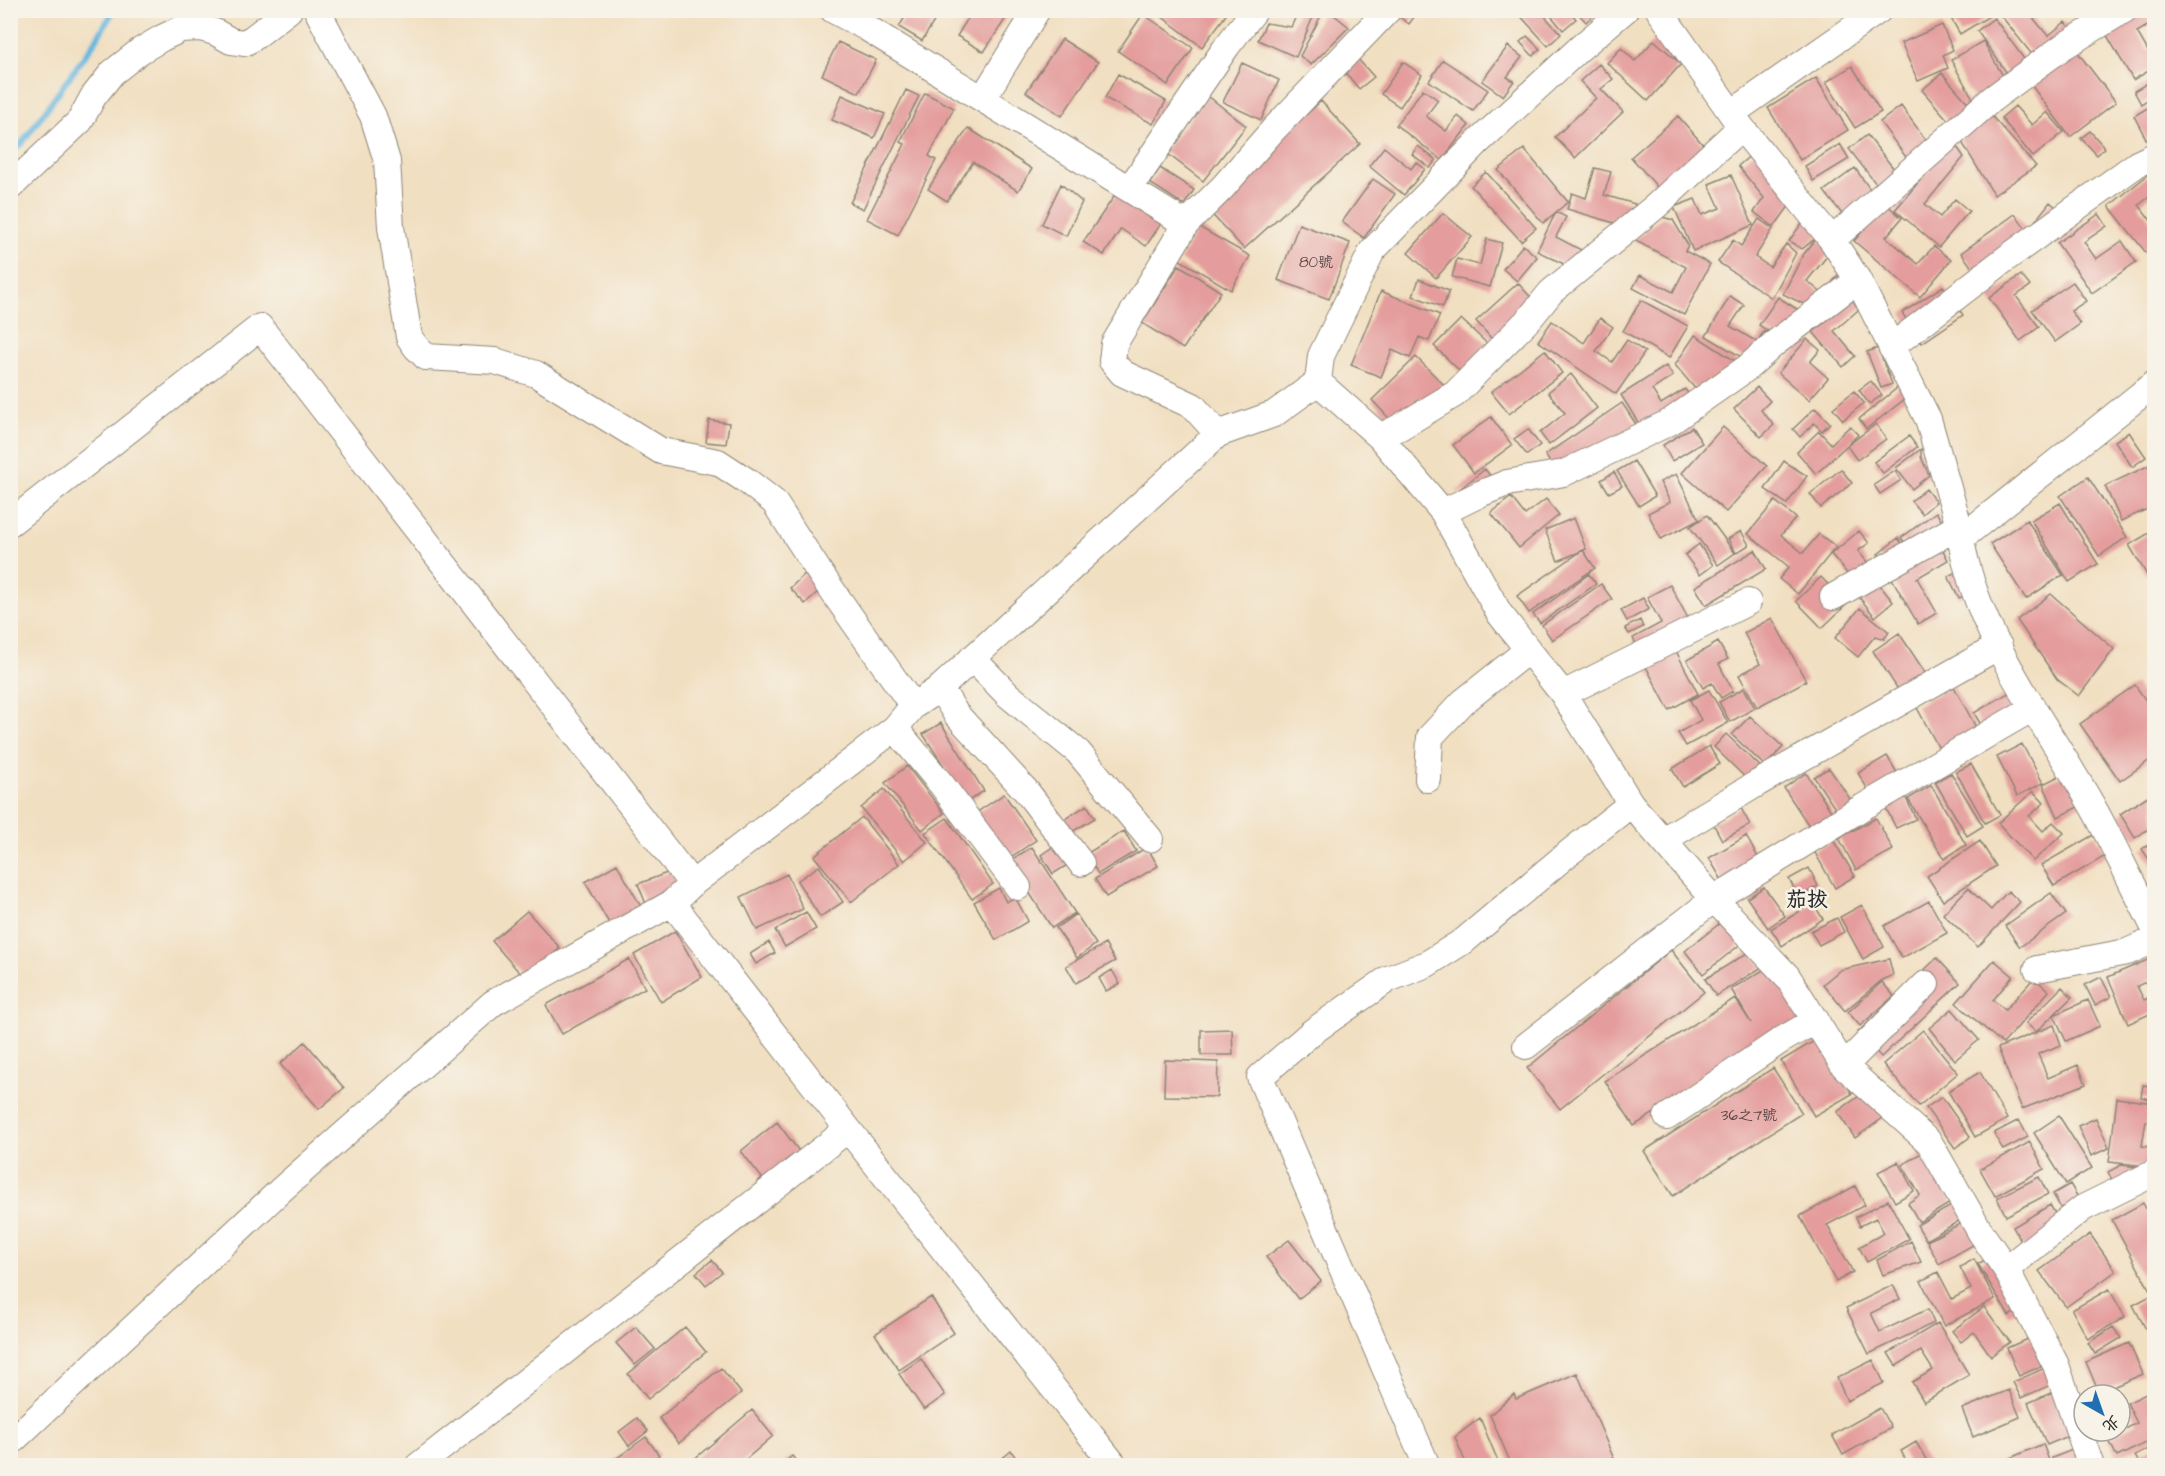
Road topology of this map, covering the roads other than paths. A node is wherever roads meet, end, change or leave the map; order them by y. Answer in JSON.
{"nodes":[{"id":1,"x":289,"y":10,"type":"edge"},
{"id":2,"x":317,"y":10,"type":"edge"},
{"id":3,"x":833,"y":10,"type":"edge"},
{"id":4,"x":1037,"y":10,"type":"edge"},
{"id":5,"x":1255,"y":10,"type":"edge"},
{"id":6,"x":1388,"y":10,"type":"edge"},
{"id":7,"x":1625,"y":10,"type":"edge"},
{"id":8,"x":1659,"y":10,"type":"edge"},
{"id":9,"x":1879,"y":10,"type":"edge"},
{"id":10,"x":2124,"y":10,"type":"edge"},
{"id":11,"x":983,"y":98,"type":"junction"},
{"id":12,"x":1737,"y":120,"type":"junction"},
{"id":13,"x":2154,"y":156,"type":"edge"},
{"id":14,"x":10,"y":187,"type":"edge"},
{"id":15,"x":1130,"y":188,"type":"junction"},
{"id":16,"x":1186,"y":224,"type":"junction"},
{"id":17,"x":1833,"y":240,"type":"junction"},
{"id":18,"x":1858,"y":280,"type":"junction"},
{"id":19,"x":1891,"y":348,"type":"junction"},
{"id":20,"x":1318,"y":382,"type":"junction"},
{"id":21,"x":2154,"y":384,"type":"edge"},
{"id":22,"x":1218,"y":434,"type":"junction"},
{"id":23,"x":1380,"y":437,"type":"junction"},
{"id":24,"x":1443,"y":512,"type":"junction"},
{"id":25,"x":10,"y":523,"type":"edge"},
{"id":26,"x":1959,"y":532,"type":"junction"},
{"id":27,"x":1833,"y":597,"type":"dead end"},
{"id":28,"x":1748,"y":602,"type":"dead end"},
{"id":29,"x":1999,"y":646,"type":"junction"},
{"id":30,"x":1528,"y":650,"type":"junction"},
{"id":31,"x":972,"y":658,"type":"junction"},
{"id":32,"x":939,"y":688,"type":"junction"},
{"id":33,"x":1563,"y":694,"type":"junction"},
{"id":34,"x":913,"y":706,"type":"junction"},
{"id":35,"x":2033,"y":708,"type":"junction"},
{"id":36,"x":896,"y":729,"type":"junction"},
{"id":37,"x":1428,"y":779,"type":"dead end"},
{"id":38,"x":1631,"y":804,"type":"junction"},
{"id":39,"x":1150,"y":839,"type":"dead end"},
{"id":40,"x":1663,"y":840,"type":"junction"},
{"id":41,"x":1081,"y":863,"type":"dead end"},
{"id":42,"x":692,"y":884,"type":"junction"},
{"id":43,"x":1018,"y":887,"type":"dead end"},
{"id":44,"x":1714,"y":899,"type":"junction"},
{"id":45,"x":672,"y":903,"type":"junction"},
{"id":46,"x":2154,"y":927,"type":"edge"},
{"id":47,"x":2154,"y":940,"type":"edge"},
{"id":48,"x":2037,"y":969,"type":"dead end"},
{"id":49,"x":1926,"y":984,"type":"dead end"},
{"id":50,"x":1816,"y":1020,"type":"junction"},
{"id":51,"x":1526,"y":1046,"type":"dead end"},
{"id":52,"x":1844,"y":1066,"type":"junction"},
{"id":53,"x":1667,"y":1117,"type":"dead end"},
{"id":54,"x":848,"y":1130,"type":"junction"},
{"id":55,"x":2154,"y":1173,"type":"edge"},
{"id":56,"x":2006,"y":1269,"type":"junction"},
{"id":57,"x":10,"y":1443,"type":"edge"},
{"id":58,"x":418,"y":1466,"type":"edge"},
{"id":59,"x":1115,"y":1466,"type":"edge"},
{"id":60,"x":1427,"y":1466,"type":"edge"},
{"id":61,"x":2091,"y":1466,"type":"edge"}],
"edges":[{"from":1,"to":14,"type":"street"},
{"from":2,"to":34,"type":"street"},
{"from":3,"to":11,"type":"street"},
{"from":4,"to":11,"type":"street"},
{"from":5,"to":15,"type":"street"},
{"from":6,"to":16,"type":"street"},
{"from":7,"to":20,"type":"street"},
{"from":8,"to":12,"type":"street"},
{"from":9,"to":12,"type":"street"},
{"from":10,"to":17,"type":"street"},
{"from":11,"to":15,"type":"street"},
{"from":12,"to":17,"type":"street"},
{"from":12,"to":23,"type":"street"},
{"from":13,"to":19,"type":"street"},
{"from":15,"to":16,"type":"street"},
{"from":16,"to":22,"type":"street"},
{"from":17,"to":18,"type":"street"},
{"from":18,"to":19,"type":"street"},
{"from":18,"to":24,"type":"street"},
{"from":19,"to":26,"type":"street"},
{"from":20,"to":22,"type":"street"},
{"from":20,"to":23,"type":"street"},
{"from":21,"to":26,"type":"street"},
{"from":22,"to":31,"type":"street"},
{"from":23,"to":24,"type":"street"},
{"from":24,"to":30,"type":"street"},
{"from":25,"to":42,"type":"street"},
{"from":26,"to":27,"type":"street"},
{"from":26,"to":29,"type":"street"},
{"from":28,"to":33,"type":"street"},
{"from":29,"to":35,"type":"street"},
{"from":29,"to":40,"type":"street"},
{"from":30,"to":33,"type":"street"},
{"from":30,"to":37,"type":"street"},
{"from":31,"to":32,"type":"street"},
{"from":31,"to":39,"type":"street"},
{"from":32,"to":34,"type":"street"},
{"from":32,"to":41,"type":"street"},
{"from":33,"to":38,"type":"street"},
{"from":34,"to":36,"type":"street"},
{"from":35,"to":44,"type":"street"},
{"from":35,"to":46,"type":"street"},
{"from":36,"to":42,"type":"street"},
{"from":36,"to":43,"type":"street"},
{"from":38,"to":40,"type":"street"},
{"from":38,"to":60,"type":"street"},
{"from":40,"to":44,"type":"street"},
{"from":42,"to":45,"type":"street"},
{"from":44,"to":50,"type":"street"},
{"from":44,"to":51,"type":"street"},
{"from":45,"to":54,"type":"street"},
{"from":45,"to":57,"type":"street"},
{"from":47,"to":48,"type":"street"},
{"from":49,"to":52,"type":"street"},
{"from":50,"to":52,"type":"street"},
{"from":50,"to":53,"type":"street"},
{"from":52,"to":56,"type":"street"},
{"from":54,"to":58,"type":"street"},
{"from":54,"to":59,"type":"street"},
{"from":55,"to":56,"type":"street"},
{"from":56,"to":61,"type":"street"}]}
